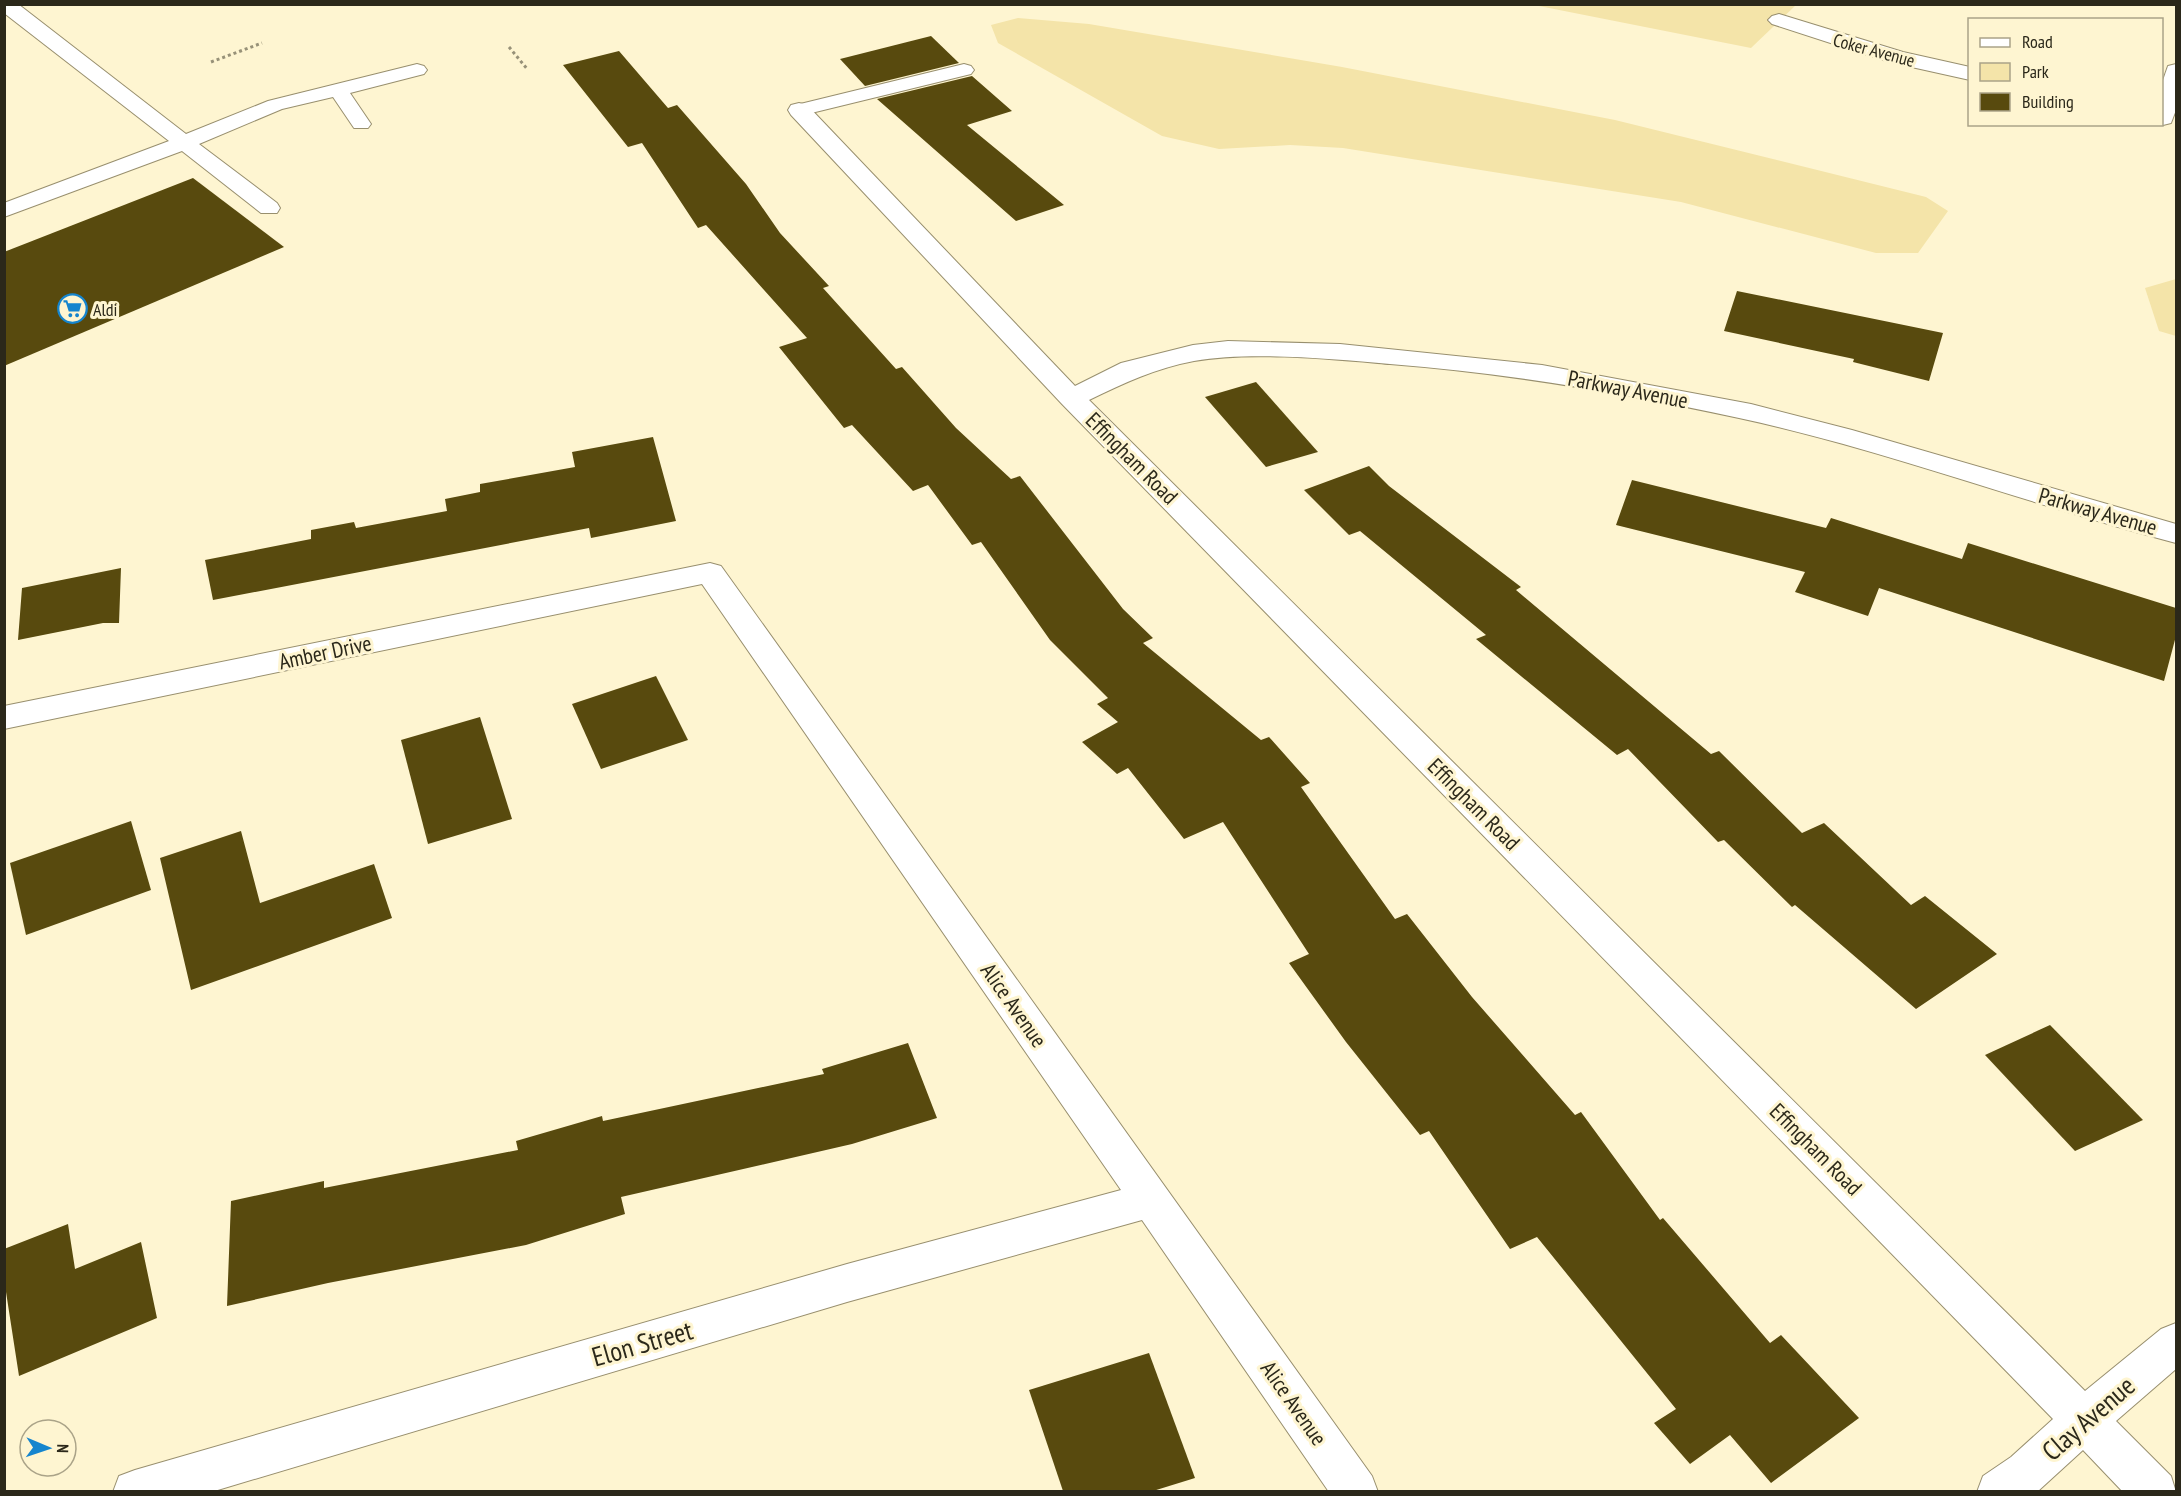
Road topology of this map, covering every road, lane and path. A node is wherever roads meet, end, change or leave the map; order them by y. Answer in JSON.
{"nodes":[{"id":1,"x":5,"y":4,"type":"edge"},
{"id":2,"x":1779,"y":20,"type":"dead end"},
{"id":3,"x":262,"y":43,"type":"dead end"},
{"id":4,"x":509,"y":47,"type":"dead end"},
{"id":5,"x":211,"y":62,"type":"dead end"},
{"id":6,"x":417,"y":70,"type":"dead end"},
{"id":7,"x":528,"y":70,"type":"dead end"},
{"id":8,"x":964,"y":70,"type":"dead end"},
{"id":9,"x":2176,"y":71,"type":"edge"},
{"id":10,"x":1968,"y":74,"type":"edge"},
{"id":11,"x":337,"y":88,"type":"junction"},
{"id":12,"x":799,"y":110,"type":"joint"},
{"id":13,"x":2167,"y":119,"type":"edge"},
{"id":14,"x":361,"y":124,"type":"dead end"},
{"id":15,"x":183,"y":143,"type":"junction"},
{"id":16,"x":269,"y":208,"type":"dead end"},
{"id":17,"x":4,"y":211,"type":"edge"},
{"id":18,"x":1072,"y":398,"type":"junction"},
{"id":19,"x":2176,"y":534,"type":"edge"},
{"id":20,"x":646,"y":586,"type":"joint"},
{"id":21,"x":4,"y":718,"type":"edge"},
{"id":22,"x":1151,"y":1200,"type":"junction"},
{"id":23,"x":2176,"y":1343,"type":"edge"},
{"id":24,"x":2084,"y":1420,"type":"junction"},
{"id":25,"x":135,"y":1491,"type":"edge"},
{"id":26,"x":1356,"y":1491,"type":"edge"},
{"id":27,"x":1999,"y":1491,"type":"edge"},
{"id":28,"x":2155,"y":1491,"type":"edge"}],
"edges":[{"from":1,"to":15,"type":"lane"},
{"from":2,"to":10,"type":"street","name":"Coker Avenue"},
{"from":3,"to":5,"type":"path"},
{"from":4,"to":7,"type":"path"},
{"from":6,"to":11,"type":"lane"},
{"from":8,"to":12,"type":"lane"},
{"from":9,"to":13,"type":"street"},
{"from":11,"to":14,"type":"lane"},
{"from":11,"to":15,"type":"lane"},
{"from":12,"to":18,"type":"street","name":"Effingham Road"},
{"from":15,"to":16,"type":"lane"},
{"from":15,"to":17,"type":"lane"},
{"from":18,"to":19,"type":"street","name":"Parkway Avenue"},
{"from":18,"to":24,"type":"street","name":"Effingham Road"},
{"from":20,"to":21,"type":"street","name":"Amber Drive"},
{"from":20,"to":22,"type":"street","name":"Alice Avenue"},
{"from":22,"to":25,"type":"street","name":"Elon Street"},
{"from":22,"to":26,"type":"street","name":"Alice Avenue"},
{"from":23,"to":24,"type":"street","name":"Clay Avenue"},
{"from":24,"to":27,"type":"street","name":"Clay Avenue"},
{"from":24,"to":28,"type":"street","name":"Effingham Road"}]}
